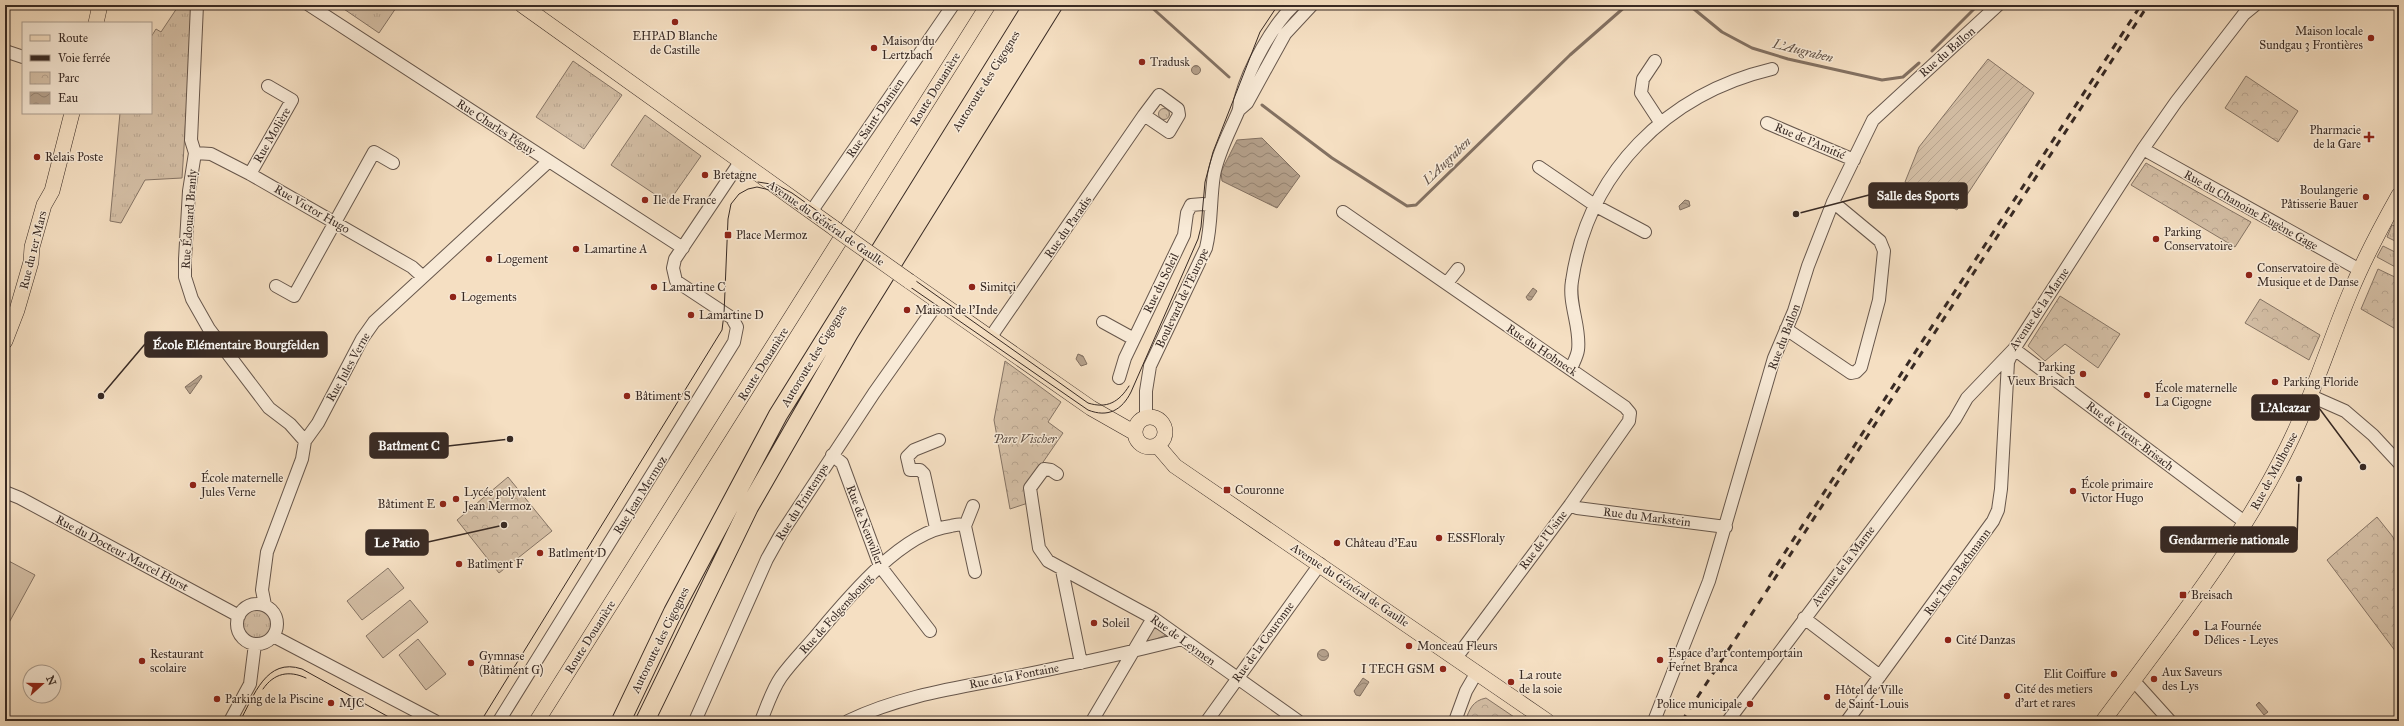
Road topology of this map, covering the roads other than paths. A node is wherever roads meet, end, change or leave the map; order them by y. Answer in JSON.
{"nodes":[{"id":1,"x":100,"y":5,"type":"edge"},
{"id":2,"x":197,"y":5,"type":"edge"},
{"id":3,"x":309,"y":5,"type":"edge"},
{"id":4,"x":522,"y":5,"type":"edge"},
{"id":5,"x":952,"y":5,"type":"edge"},
{"id":6,"x":988,"y":5,"type":"edge"},
{"id":7,"x":1033,"y":5,"type":"edge"},
{"id":8,"x":1053,"y":5,"type":"edge"},
{"id":9,"x":1294,"y":5,"type":"edge"},
{"id":10,"x":1312,"y":5,"type":"edge"},
{"id":11,"x":1998,"y":5,"type":"edge"},
{"id":12,"x":2255,"y":5,"type":"edge"},
{"id":13,"x":96,"y":22,"type":"edge"},
{"id":14,"x":5,"y":51,"type":"edge"},
{"id":15,"x":22,"y":57,"type":"edge"},
{"id":16,"x":1655,"y":61,"type":"dead end"},
{"id":17,"x":1772,"y":69,"type":"dead end"},
{"id":18,"x":268,"y":86,"type":"dead end"},
{"id":19,"x":1239,"y":110,"type":"junction"},
{"id":20,"x":72,"y":114,"type":"edge"},
{"id":21,"x":1144,"y":116,"type":"dead end"},
{"id":22,"x":1660,"y":122,"type":"junction"},
{"id":23,"x":1767,"y":123,"type":"dead end"},
{"id":24,"x":2143,"y":149,"type":"junction"},
{"id":25,"x":195,"y":153,"type":"junction"},
{"id":26,"x":1854,"y":160,"type":"junction"},
{"id":27,"x":549,"y":161,"type":"junction"},
{"id":28,"x":740,"y":162,"type":"junction"},
{"id":29,"x":393,"y":163,"type":"dead end"},
{"id":30,"x":1539,"y":167,"type":"dead end"},
{"id":31,"x":250,"y":174,"type":"junction"},
{"id":32,"x":2399,"y":194,"type":"edge"},
{"id":33,"x":1833,"y":202,"type":"junction"},
{"id":34,"x":1211,"y":206,"type":"junction"},
{"id":35,"x":1596,"y":206,"type":"junction"},
{"id":36,"x":811,"y":212,"type":"junction"},
{"id":37,"x":1343,"y":212,"type":"dead end"},
{"id":38,"x":334,"y":222,"type":"junction"},
{"id":39,"x":1645,"y":232,"type":"dead end"},
{"id":40,"x":683,"y":248,"type":"junction"},
{"id":41,"x":1458,"y":269,"type":"dead end"},
{"id":42,"x":2360,"y":270,"type":"junction"},
{"id":43,"x":423,"y":277,"type":"junction"},
{"id":44,"x":1447,"y":283,"type":"junction"},
{"id":45,"x":276,"y":286,"type":"dead end"},
{"id":46,"x":939,"y":301,"type":"junction"},
{"id":47,"x":1103,"y":322,"type":"dead end"},
{"id":48,"x":1786,"y":329,"type":"junction"},
{"id":49,"x":990,"y":338,"type":"junction"},
{"id":50,"x":1134,"y":339,"type":"junction"},
{"id":51,"x":5,"y":341,"type":"edge"},
{"id":52,"x":2014,"y":349,"type":"junction"},
{"id":53,"x":1571,"y":369,"type":"junction"},
{"id":54,"x":1991,"y":373,"type":"junction"},
{"id":55,"x":2008,"y":376,"type":"junction"},
{"id":56,"x":1119,"y":378,"type":"dead end"},
{"id":57,"x":2311,"y":396,"type":"junction"},
{"id":58,"x":1146,"y":417,"type":"junction"},
{"id":59,"x":1629,"y":421,"type":"joint"},
{"id":60,"x":1135,"y":433,"type":"junction"},
{"id":61,"x":939,"y":440,"type":"dead end"},
{"id":62,"x":305,"y":441,"type":"junction"},
{"id":63,"x":1157,"y":445,"type":"junction"},
{"id":64,"x":832,"y":455,"type":"junction"},
{"id":65,"x":2399,"y":462,"type":"edge"},
{"id":66,"x":1057,"y":474,"type":"dead end"},
{"id":67,"x":5,"y":492,"type":"edge"},
{"id":68,"x":1570,"y":505,"type":"junction"},
{"id":69,"x":973,"y":506,"type":"dead end"},
{"id":70,"x":2246,"y":523,"type":"junction"},
{"id":71,"x":966,"y":526,"type":"junction"},
{"id":72,"x":1726,"y":527,"type":"junction"},
{"id":73,"x":936,"y":528,"type":"junction"},
{"id":74,"x":1320,"y":564,"type":"junction"},
{"id":75,"x":880,"y":566,"type":"junction"},
{"id":76,"x":1062,"y":570,"type":"junction"},
{"id":77,"x":975,"y":572,"type":"dead end"},
{"id":78,"x":259,"y":605,"type":"junction"},
{"id":79,"x":673,"y":612,"type":"junction"},
{"id":80,"x":239,"y":616,"type":"junction"},
{"id":81,"x":1153,"y":618,"type":"junction"},
{"id":82,"x":1804,"y":618,"type":"junction"},
{"id":83,"x":930,"y":632,"type":"dead end"},
{"id":84,"x":274,"y":636,"type":"junction"},
{"id":85,"x":1182,"y":639,"type":"junction"},
{"id":86,"x":255,"y":644,"type":"junction"},
{"id":87,"x":1131,"y":652,"type":"junction"},
{"id":88,"x":1456,"y":658,"type":"junction"},
{"id":89,"x":1081,"y":663,"type":"junction"},
{"id":90,"x":1477,"y":672,"type":"junction"},
{"id":91,"x":1880,"y":676,"type":"junction"},
{"id":92,"x":1236,"y":679,"type":"junction"},
{"id":93,"x":2133,"y":680,"type":"junction"},
{"id":94,"x":230,"y":721,"type":"edge"},
{"id":95,"x":435,"y":721,"type":"edge"},
{"id":96,"x":499,"y":721,"type":"edge"},
{"id":97,"x":537,"y":721,"type":"edge"},
{"id":98,"x":608,"y":721,"type":"edge"},
{"id":99,"x":621,"y":721,"type":"edge"},
{"id":100,"x":645,"y":721,"type":"edge"},
{"id":101,"x":695,"y":721,"type":"edge"},
{"id":102,"x":761,"y":721,"type":"edge"},
{"id":103,"x":848,"y":721,"type":"edge"},
{"id":104,"x":1092,"y":721,"type":"edge"},
{"id":105,"x":1207,"y":721,"type":"edge"},
{"id":106,"x":1298,"y":721,"type":"edge"},
{"id":107,"x":1455,"y":721,"type":"edge"},
{"id":108,"x":1547,"y":721,"type":"edge"},
{"id":109,"x":1654,"y":721,"type":"edge"},
{"id":110,"x":1728,"y":721,"type":"edge"},
{"id":111,"x":1847,"y":721,"type":"edge"},
{"id":112,"x":2103,"y":721,"type":"edge"},
{"id":113,"x":2170,"y":721,"type":"edge"}],
"edges":[{"from":1,"to":13,"type":"main road"},
{"from":2,"to":25,"type":"street","name":"Rue Édouard Branly"},
{"from":3,"to":27,"type":"street","name":"Rue Charles Péguy"},
{"from":4,"to":28,"type":"main road","name":"Avenue du Général de Gaulle"},
{"from":5,"to":36,"type":"street","name":"Rue Saint-Damien"},
{"from":6,"to":97,"type":"main road","name":"Route Douanière"},
{"from":7,"to":79,"type":"highway","name":"Autoroute des Cigognes"},
{"from":8,"to":100,"type":"highway","name":"Autoroute des Cigognes"},
{"from":9,"to":19,"type":"street","name":"Boulevard de l'Europe"},
{"from":10,"to":19,"type":"street","name":"Boulevard de l'Europe"},
{"from":11,"to":26,"type":"street","name":"Rue du Ballon"},
{"from":12,"to":24,"type":"street","name":"Avenue de la Marne"},
{"from":14,"to":15,"type":"street"},
{"from":16,"to":22,"type":"street"},
{"from":17,"to":22,"type":"street"},
{"from":18,"to":31,"type":"street","name":"Rue Molière"},
{"from":19,"to":34,"type":"street","name":"Boulevard de l'Europe"},
{"from":20,"to":51,"type":"main road","name":"Rue du 1er Mars"},
{"from":21,"to":49,"type":"street","name":"Rue du Paradis"},
{"from":22,"to":35,"type":"street"},
{"from":23,"to":26,"type":"street","name":"Rue de l'Amitié"},
{"from":24,"to":42,"type":"street","name":"Rue du Chanoine Eugène Gage"},
{"from":24,"to":52,"type":"street","name":"Avenue de la Marne"},
{"from":25,"to":31,"type":"street","name":"Rue Victor Hugo"},
{"from":25,"to":62,"type":"street","name":"Rue Édouard Branly"},
{"from":26,"to":33,"type":"street","name":"Rue du Ballon"},
{"from":27,"to":40,"type":"street","name":"Rue Charles Péguy"},
{"from":27,"to":43,"type":"street","name":"Rue Jules Verne"},
{"from":28,"to":36,"type":"main road","name":"Avenue du Général de Gaulle"},
{"from":28,"to":40,"type":"street"},
{"from":29,"to":38,"type":"street"},
{"from":30,"to":35,"type":"street"},
{"from":31,"to":38,"type":"street","name":"Rue Victor Hugo"},
{"from":32,"to":42,"type":"main road","name":"Rue de Mulhouse"},
{"from":33,"to":48,"type":"street","name":"Rue du Ballon"},
{"from":33,"to":48,"type":"street"},
{"from":34,"to":50,"type":"street","name":"Rue du Soleil"},
{"from":34,"to":58,"type":"street","name":"Boulevard de l'Europe"},
{"from":35,"to":39,"type":"street"},
{"from":35,"to":53,"type":"street"},
{"from":36,"to":46,"type":"main road","name":"Avenue du Général de Gaulle","bridge":true},
{"from":37,"to":44,"type":"street","name":"Rue du Hohneck"},
{"from":38,"to":43,"type":"street","name":"Rue Victor Hugo"},
{"from":38,"to":45,"type":"street"},
{"from":40,"to":96,"type":"street","name":"Rue Jean Mermoz"},
{"from":41,"to":44,"type":"street"},
{"from":42,"to":57,"type":"main road","name":"Rue de Mulhouse"},
{"from":43,"to":62,"type":"street","name":"Rue Jules Verne"},
{"from":44,"to":53,"type":"street","name":"Rue du Hohneck"},
{"from":46,"to":49,"type":"main road","name":"Avenue du Général de Gaulle"},
{"from":46,"to":64,"type":"street","name":"Rue du Printemps"},
{"from":47,"to":50,"type":"street"},
{"from":48,"to":72,"type":"street","name":"Rue du Ballon"},
{"from":49,"to":60,"type":"main road","name":"Avenue du Général de Gaulle"},
{"from":50,"to":56,"type":"street","name":"Rue du Soleil"},
{"from":52,"to":54,"type":"street","name":"Avenue de la Marne"},
{"from":52,"to":55,"type":"street","name":"Rue Theo Bachmann"},
{"from":52,"to":70,"type":"street","name":"Rue de Vieux-Brisach"},
{"from":53,"to":59,"type":"street","name":"Rue du Hohneck"},
{"from":54,"to":55,"type":"street"},
{"from":54,"to":82,"type":"street","name":"Avenue de la Marne"},
{"from":55,"to":91,"type":"street","name":"Rue Theo Bachmann"},
{"from":57,"to":65,"type":"street"},
{"from":57,"to":70,"type":"main road","name":"Rue de Mulhouse"},
{"from":58,"to":60,"type":"main road"},
{"from":58,"to":63,"type":"main road"},
{"from":59,"to":68,"type":"street","name":"Rue de l'Usine"},
{"from":60,"to":63,"type":"main road"},
{"from":61,"to":73,"type":"street"},
{"from":62,"to":78,"type":"street","name":"Rue Jules Verne"},
{"from":63,"to":74,"type":"main road","name":"Avenue du Général de Gaulle"},
{"from":64,"to":75,"type":"street","name":"Rue de Neuwiller"},
{"from":64,"to":101,"type":"street","name":"Rue du Printemps"},
{"from":66,"to":76,"type":"street","name":"Rue de Leymen"},
{"from":67,"to":80,"type":"street","name":"Rue du Docteur Marcel Hurst"},
{"from":68,"to":72,"type":"street","name":"Rue du Markstein"},
{"from":68,"to":88,"type":"street","name":"Rue de l'Usine"},
{"from":69,"to":71,"type":"street"},
{"from":70,"to":93,"type":"main road","name":"Rue de Mulhouse"},
{"from":71,"to":73,"type":"street","name":"Rue de Folgensbourg"},
{"from":71,"to":77,"type":"street"},
{"from":72,"to":109,"type":"street","name":"Rue du Ballon"},
{"from":73,"to":75,"type":"street","name":"Rue de Folgensbourg"},
{"from":74,"to":88,"type":"main road","name":"Avenue du Général de Gaulle"},
{"from":74,"to":92,"type":"street","name":"Rue de la Couronne"},
{"from":75,"to":83,"type":"street","name":"Rue de Neuwiller"},
{"from":75,"to":102,"type":"street","name":"Rue de Folgensbourg"},
{"from":76,"to":81,"type":"street","name":"Rue de Leymen"},
{"from":76,"to":89,"type":"street"},
{"from":78,"to":80,"type":"street"},
{"from":78,"to":84,"type":"street"},
{"from":79,"to":98,"type":"highway"},
{"from":79,"to":99,"type":"highway","name":"Autoroute des Cigognes"},
{"from":80,"to":86,"type":"street"},
{"from":81,"to":85,"type":"street","name":"Rue de Leymen"},
{"from":81,"to":87,"type":"street"},
{"from":82,"to":91,"type":"street"},
{"from":82,"to":110,"type":"street","name":"Avenue de la Marne"},
{"from":84,"to":86,"type":"street"},
{"from":84,"to":95,"type":"street"},
{"from":85,"to":87,"type":"street","name":"Rue de la Fontaine"},
{"from":85,"to":92,"type":"street","name":"Rue de Leymen"},
{"from":86,"to":94,"type":"street"},
{"from":87,"to":89,"type":"street","name":"Rue de la Fontaine"},
{"from":87,"to":104,"type":"street"},
{"from":88,"to":90,"type":"main road","name":"Avenue du Général de Gaulle"},
{"from":89,"to":103,"type":"street","name":"Rue de la Fontaine"},
{"from":90,"to":107,"type":"street"},
{"from":90,"to":108,"type":"main road","name":"Avenue du Général de Gaulle"},
{"from":91,"to":111,"type":"street","name":"Rue Theo Bachmann"},
{"from":92,"to":105,"type":"street","name":"Rue de la Couronne"},
{"from":92,"to":106,"type":"street","name":"Rue de Leymen"},
{"from":93,"to":112,"type":"main road","name":"Rue de Mulhouse"},
{"from":93,"to":113,"type":"street"}]}
